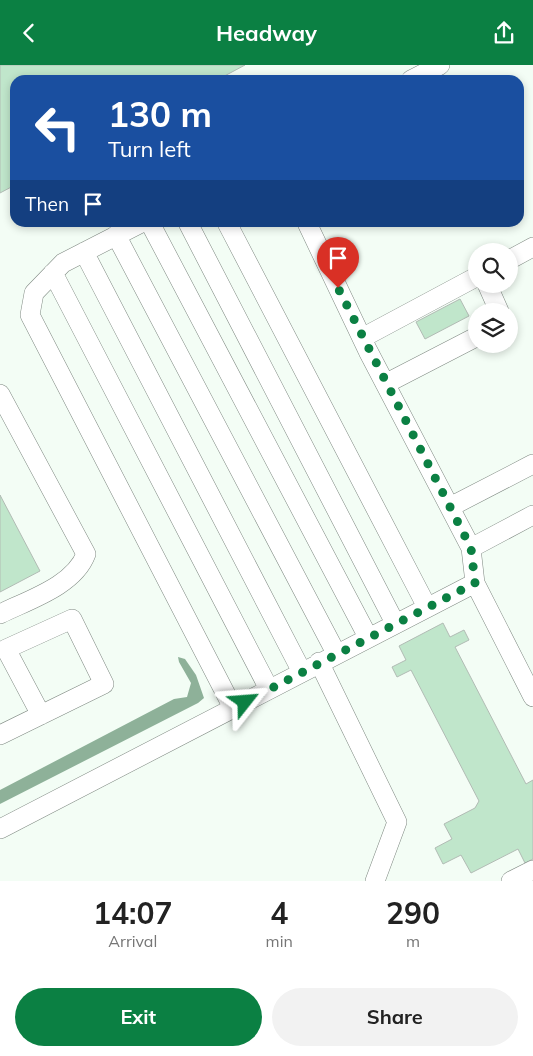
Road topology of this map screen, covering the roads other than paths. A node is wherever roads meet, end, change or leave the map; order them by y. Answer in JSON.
{"nodes":[{"id":1,"x":440,"y":65,"type":"edge"},
{"id":2,"x":421,"y":75,"type":"edge"},
{"id":3,"x":133,"y":227,"type":"edge"},
{"id":4,"x":152,"y":227,"type":"edge"},
{"id":5,"x":190,"y":227,"type":"edge"},
{"id":6,"x":229,"y":227,"type":"edge"},
{"id":7,"x":308,"y":227,"type":"edge"},
{"id":8,"x":116,"y":235,"type":"junction"},
{"id":9,"x":533,"y":247,"type":"edge"},
{"id":10,"x":84,"y":252,"type":"junction"},
{"id":11,"x":518,"y":255,"type":"edge"},
{"id":12,"x":53,"y":273,"type":"junction"},
{"id":13,"x":468,"y":281,"type":"edge"},
{"id":14,"x":362,"y":338,"type":"junction"},
{"id":15,"x":468,"y":341,"type":"edge"},
{"id":16,"x":385,"y":384,"type":"junction"},
{"id":17,"x":0,"y":394,"type":"edge"},
{"id":18,"x":533,"y":463,"type":"edge"},
{"id":19,"x":450,"y":507,"type":"junction"},
{"id":20,"x":533,"y":515,"type":"edge"},
{"id":21,"x":471,"y":548,"type":"junction"},
{"id":22,"x":475,"y":583,"type":"junction"},
{"id":23,"x":427,"y":607,"type":"junction"},
{"id":24,"x":0,"y":614,"type":"edge"},
{"id":25,"x":395,"y":623,"type":"junction"},
{"id":26,"x":368,"y":637,"type":"junction"},
{"id":27,"x":336,"y":653,"type":"junction"},
{"id":28,"x":319,"y":662,"type":"junction"},
{"id":29,"x":302,"y":671,"type":"junction"},
{"id":30,"x":269,"y":689,"type":"junction"},
{"id":31,"x":533,"y":697,"type":"edge"},
{"id":32,"x":232,"y":708,"type":"junction"},
{"id":33,"x":40,"y":715,"type":"junction"},
{"id":34,"x":0,"y":735,"type":"edge"},
{"id":35,"x":0,"y":829,"type":"edge"},
{"id":36,"x":533,"y":870,"type":"edge"},
{"id":37,"x":375,"y":881,"type":"edge"},
{"id":38,"x":511,"y":881,"type":"edge"}],
"edges":[{"from":1,"to":2,"type":"lane"},
{"from":3,"to":8,"type":"lane"},
{"from":4,"to":26,"type":"lane"},
{"from":5,"to":25,"type":"lane"},
{"from":6,"to":23,"type":"lane"},
{"from":7,"to":14,"type":"lane"},
{"from":8,"to":10,"type":"lane"},
{"from":8,"to":27,"type":"lane"},
{"from":9,"to":11,"type":"lane"},
{"from":10,"to":12,"type":"lane"},
{"from":10,"to":29,"type":"lane"},
{"from":12,"to":30,"type":"lane"},
{"from":12,"to":32,"type":"lane"},
{"from":13,"to":14,"type":"lane"},
{"from":14,"to":16,"type":"lane"},
{"from":15,"to":16,"type":"lane"},
{"from":16,"to":19,"type":"lane"},
{"from":17,"to":24,"type":"lane"},
{"from":18,"to":19,"type":"lane"},
{"from":19,"to":21,"type":"lane"},
{"from":20,"to":21,"type":"lane"},
{"from":21,"to":22,"type":"lane"},
{"from":22,"to":23,"type":"lane"},
{"from":22,"to":31,"type":"lane"},
{"from":23,"to":25,"type":"lane"},
{"from":25,"to":26,"type":"lane"},
{"from":26,"to":27,"type":"lane"},
{"from":27,"to":28,"type":"lane"},
{"from":28,"to":29,"type":"lane"},
{"from":28,"to":37,"type":"lane"},
{"from":29,"to":30,"type":"lane"},
{"from":30,"to":32,"type":"lane"},
{"from":32,"to":35,"type":"lane"},
{"from":33,"to":33,"type":"lane"},
{"from":33,"to":34,"type":"lane"},
{"from":36,"to":38,"type":"lane"}]}
